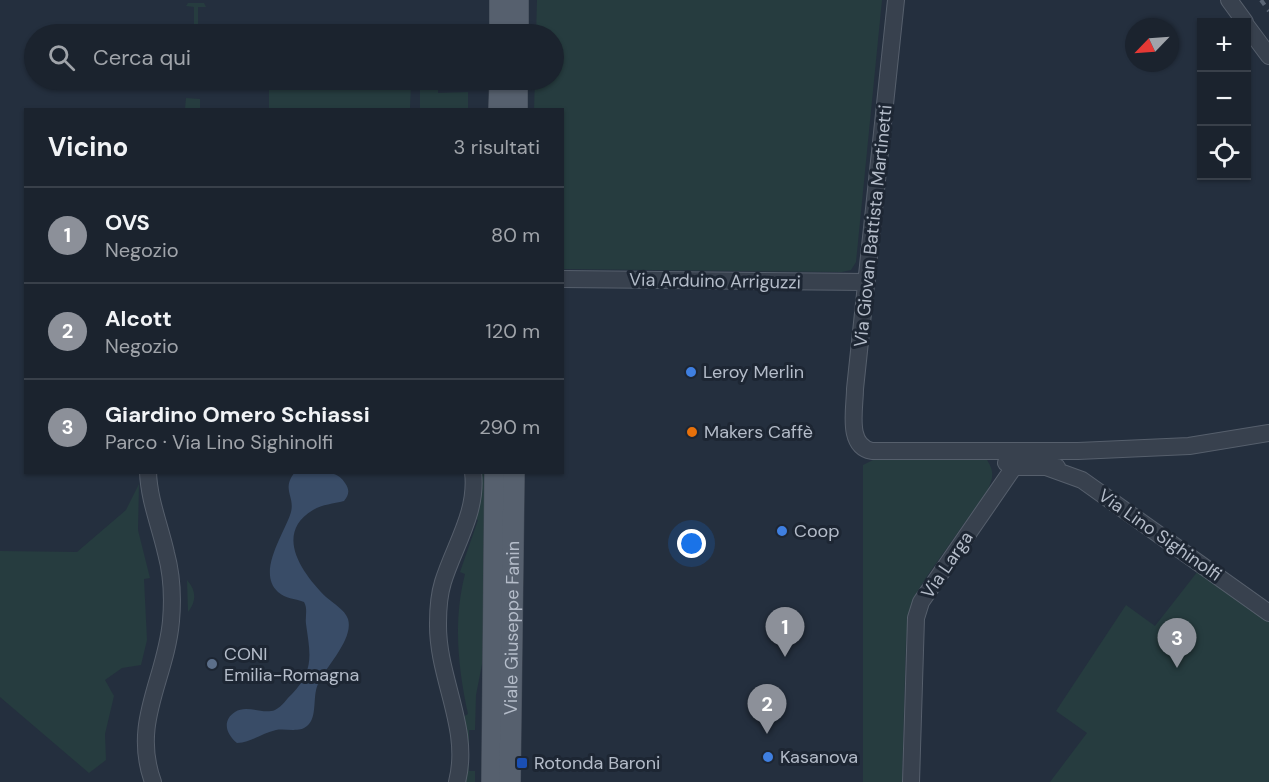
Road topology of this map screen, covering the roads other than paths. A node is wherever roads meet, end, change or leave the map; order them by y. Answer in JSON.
{"nodes":[{"id":1,"x":500,"y":0,"type":"edge"},
{"id":2,"x":518,"y":0,"type":"edge"},
{"id":3,"x":896,"y":0,"type":"edge"},
{"id":4,"x":1228,"y":0,"type":"edge"},
{"id":5,"x":1242,"y":18,"type":"edge"},
{"id":6,"x":500,"y":24,"type":"edge"},
{"id":7,"x":518,"y":24,"type":"edge"},
{"id":8,"x":1251,"y":31,"type":"edge"},
{"id":9,"x":1269,"y":56,"type":"edge"},
{"id":10,"x":500,"y":90,"type":"edge"},
{"id":11,"x":517,"y":90,"type":"edge"},
{"id":12,"x":499,"y":108,"type":"edge"},
{"id":13,"x":517,"y":108,"type":"edge"},
{"id":14,"x":564,"y":279,"type":"edge"},
{"id":15,"x":867,"y":282,"type":"junction"},
{"id":16,"x":1269,"y":434,"type":"edge"},
{"id":17,"x":1078,"y":451,"type":"junction"},
{"id":18,"x":1000,"y":452,"type":"junction"},
{"id":19,"x":1014,"y":467,"type":"junction"},
{"id":20,"x":1046,"y":467,"type":"junction"},
{"id":21,"x":148,"y":474,"type":"edge"},
{"id":22,"x":473,"y":474,"type":"edge"},
{"id":23,"x":495,"y":474,"type":"edge"},
{"id":24,"x":514,"y":474,"type":"edge"},
{"id":25,"x":1269,"y":613,"type":"edge"},
{"id":26,"x":153,"y":782,"type":"edge"},
{"id":27,"x":457,"y":782,"type":"edge"},
{"id":28,"x":492,"y":782,"type":"edge"},
{"id":29,"x":510,"y":782,"type":"edge"},
{"id":30,"x":911,"y":782,"type":"edge"}],
"edges":[{"from":1,"to":6,"type":"main road"},
{"from":2,"to":7,"type":"main road"},
{"from":3,"to":15,"type":"street","name":"Via Giovan Battista Martinetti"},
{"from":4,"to":5,"type":"street"},
{"from":8,"to":9,"type":"street"},
{"from":10,"to":12,"type":"main road"},
{"from":11,"to":13,"type":"main road"},
{"from":14,"to":15,"type":"street","name":"Via Arduino Arriguzzi"},
{"from":15,"to":18,"type":"street","name":"Via Giovan Battista Martinetti"},
{"from":16,"to":17,"type":"street"},
{"from":17,"to":18,"type":"street"},
{"from":17,"to":20,"type":"street"},
{"from":18,"to":19,"type":"street"},
{"from":19,"to":20,"type":"street"},
{"from":19,"to":30,"type":"street","name":"Via Larga"},
{"from":20,"to":25,"type":"street","name":"Via Lino Sighinolfi"},
{"from":21,"to":26,"type":"street"},
{"from":22,"to":27,"type":"street"},
{"from":23,"to":28,"type":"main road","name":"Viale Giuseppe Fanin"},
{"from":24,"to":29,"type":"main road","name":"Viale Giuseppe Fanin"}]}
